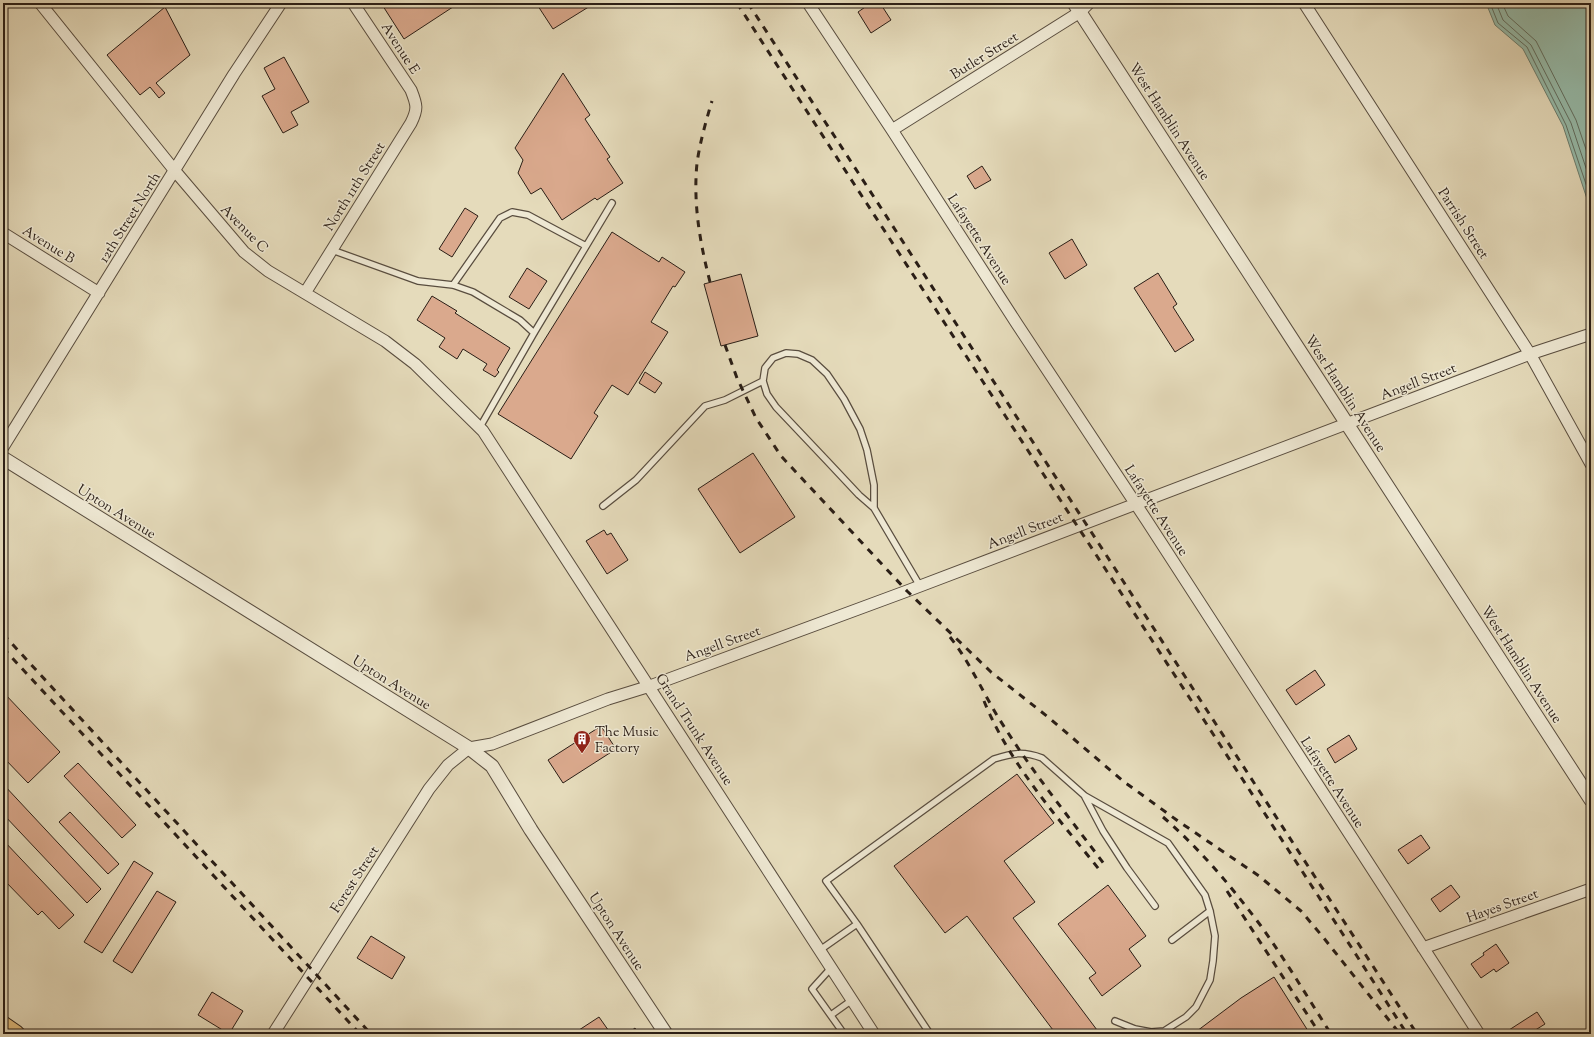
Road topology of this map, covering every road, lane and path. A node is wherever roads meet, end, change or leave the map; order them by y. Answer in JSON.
{"nodes":[{"id":1,"x":40,"y":3,"type":"edge"},
{"id":2,"x":281,"y":3,"type":"edge"},
{"id":3,"x":353,"y":3,"type":"edge"},
{"id":4,"x":808,"y":3,"type":"edge"},
{"id":5,"x":1304,"y":3,"type":"edge"},
{"id":6,"x":1081,"y":6,"type":"edge"},
{"id":7,"x":411,"y":90,"type":"joint"},
{"id":8,"x":892,"y":130,"type":"junction"},
{"id":9,"x":175,"y":171,"type":"junction"},
{"id":10,"x":612,"y":203,"type":"dead end"},
{"id":11,"x":3,"y":233,"type":"edge"},
{"id":12,"x":586,"y":246,"type":"junction"},
{"id":13,"x":332,"y":250,"type":"junction"},
{"id":14,"x":453,"y":285,"type":"junction"},
{"id":15,"x":99,"y":293,"type":"junction"},
{"id":16,"x":305,"y":293,"type":"junction"},
{"id":17,"x":534,"y":332,"type":"junction"},
{"id":18,"x":1591,"y":334,"type":"edge"},
{"id":19,"x":1530,"y":354,"type":"junction"},
{"id":20,"x":763,"y":381,"type":"junction"},
{"id":21,"x":1347,"y":424,"type":"junction"},
{"id":22,"x":480,"y":427,"type":"junction"},
{"id":23,"x":490,"y":441,"type":"joint"},
{"id":24,"x":3,"y":446,"type":"edge"},
{"id":25,"x":3,"y":458,"type":"edge"},
{"id":26,"x":1591,"y":464,"type":"edge"},
{"id":27,"x":1136,"y":504,"type":"junction"},
{"id":28,"x":603,"y":506,"type":"dead end"},
{"id":29,"x":874,"y":508,"type":"junction"},
{"id":30,"x":920,"y":586,"type":"junction"},
{"id":31,"x":650,"y":686,"type":"junction"},
{"id":32,"x":469,"y":748,"type":"junction"},
{"id":33,"x":1085,"y":796,"type":"junction"},
{"id":34,"x":1591,"y":800,"type":"edge"},
{"id":35,"x":1591,"y":889,"type":"edge"},
{"id":36,"x":1155,"y":906,"type":"dead end"},
{"id":37,"x":1210,"y":911,"type":"junction"},
{"id":38,"x":857,"y":924,"type":"junction"},
{"id":39,"x":1172,"y":940,"type":"dead end"},
{"id":40,"x":1423,"y":948,"type":"junction"},
{"id":41,"x":820,"y":950,"type":"junction"},
{"id":42,"x":832,"y":968,"type":"junction"},
{"id":43,"x":852,"y":1000,"type":"junction"},
{"id":44,"x":831,"y":1015,"type":"junction"},
{"id":45,"x":1115,"y":1021,"type":"dead end"},
{"id":46,"x":3,"y":1026,"type":"edge"},
{"id":47,"x":16,"y":1034,"type":"edge"},
{"id":48,"x":273,"y":1034,"type":"edge"},
{"id":49,"x":666,"y":1034,"type":"edge"},
{"id":50,"x":844,"y":1034,"type":"edge"},
{"id":51,"x":874,"y":1034,"type":"edge"},
{"id":52,"x":930,"y":1034,"type":"edge"},
{"id":53,"x":1479,"y":1034,"type":"edge"}],
"edges":[{"from":1,"to":9,"type":"street","name":"Avenue C"},
{"from":2,"to":9,"type":"street","name":"12th Street North"},
{"from":3,"to":7,"type":"street","name":"Avenue E"},
{"from":4,"to":8,"type":"street","name":"Lafayette Avenue"},
{"from":5,"to":19,"type":"street","name":"Parrish Street"},
{"from":6,"to":8,"type":"street","name":"Butler Street"},
{"from":6,"to":21,"type":"street","name":"West Hamblin Avenue"},
{"from":7,"to":13,"type":"street","name":"North 11th Street"},
{"from":8,"to":27,"type":"street","name":"Lafayette Avenue"},
{"from":9,"to":15,"type":"street","name":"12th Street North"},
{"from":9,"to":16,"type":"street","name":"Avenue C"},
{"from":10,"to":12,"type":"lane"},
{"from":11,"to":15,"type":"street","name":"Avenue B"},
{"from":12,"to":14,"type":"lane"},
{"from":12,"to":17,"type":"lane"},
{"from":13,"to":14,"type":"lane"},
{"from":13,"to":16,"type":"street","name":"North 11th Street"},
{"from":14,"to":17,"type":"lane"},
{"from":15,"to":24,"type":"street","name":"12th Street North"},
{"from":16,"to":22,"type":"street","name":"Avenue C"},
{"from":17,"to":22,"type":"lane"},
{"from":18,"to":19,"type":"street","name":"Angell Street"},
{"from":19,"to":21,"type":"street","name":"Angell Street"},
{"from":19,"to":26,"type":"street","name":"Parrish Street"},
{"from":20,"to":28,"type":"lane"},
{"from":20,"to":29,"type":"lane"},
{"from":20,"to":29,"type":"lane"},
{"from":21,"to":27,"type":"street","name":"Angell Street"},
{"from":21,"to":34,"type":"street","name":"West Hamblin Avenue"},
{"from":22,"to":23,"type":"street","name":"Avenue C"},
{"from":23,"to":31,"type":"street","name":"Grand Trunk Avenue"},
{"from":25,"to":32,"type":"street","name":"Upton Avenue"},
{"from":27,"to":30,"type":"street","name":"Angell Street"},
{"from":27,"to":40,"type":"street","name":"Lafayette Avenue"},
{"from":29,"to":30,"type":"lane"},
{"from":30,"to":31,"type":"street","name":"Angell Street"},
{"from":31,"to":32,"type":"street","name":"Angell Street"},
{"from":31,"to":41,"type":"street","name":"Grand Trunk Avenue"},
{"from":32,"to":48,"type":"street","name":"Forest Street"},
{"from":32,"to":49,"type":"street","name":"Upton Avenue"},
{"from":33,"to":36,"type":"lane"},
{"from":33,"to":37,"type":"lane"},
{"from":33,"to":38,"type":"lane"},
{"from":35,"to":40,"type":"street","name":"Hayes Street"},
{"from":37,"to":39,"type":"lane"},
{"from":37,"to":45,"type":"lane"},
{"from":38,"to":41,"type":"lane"},
{"from":38,"to":52,"type":"lane"},
{"from":40,"to":53,"type":"street","name":"Lafayette Avenue"},
{"from":41,"to":42,"type":"street","name":"Grand Trunk Avenue"},
{"from":42,"to":43,"type":"street","name":"Grand Trunk Avenue"},
{"from":42,"to":44,"type":"lane"},
{"from":43,"to":44,"type":"lane"},
{"from":43,"to":51,"type":"street","name":"Grand Trunk Avenue"},
{"from":44,"to":50,"type":"lane"},
{"from":46,"to":47,"type":"main road"}]}
